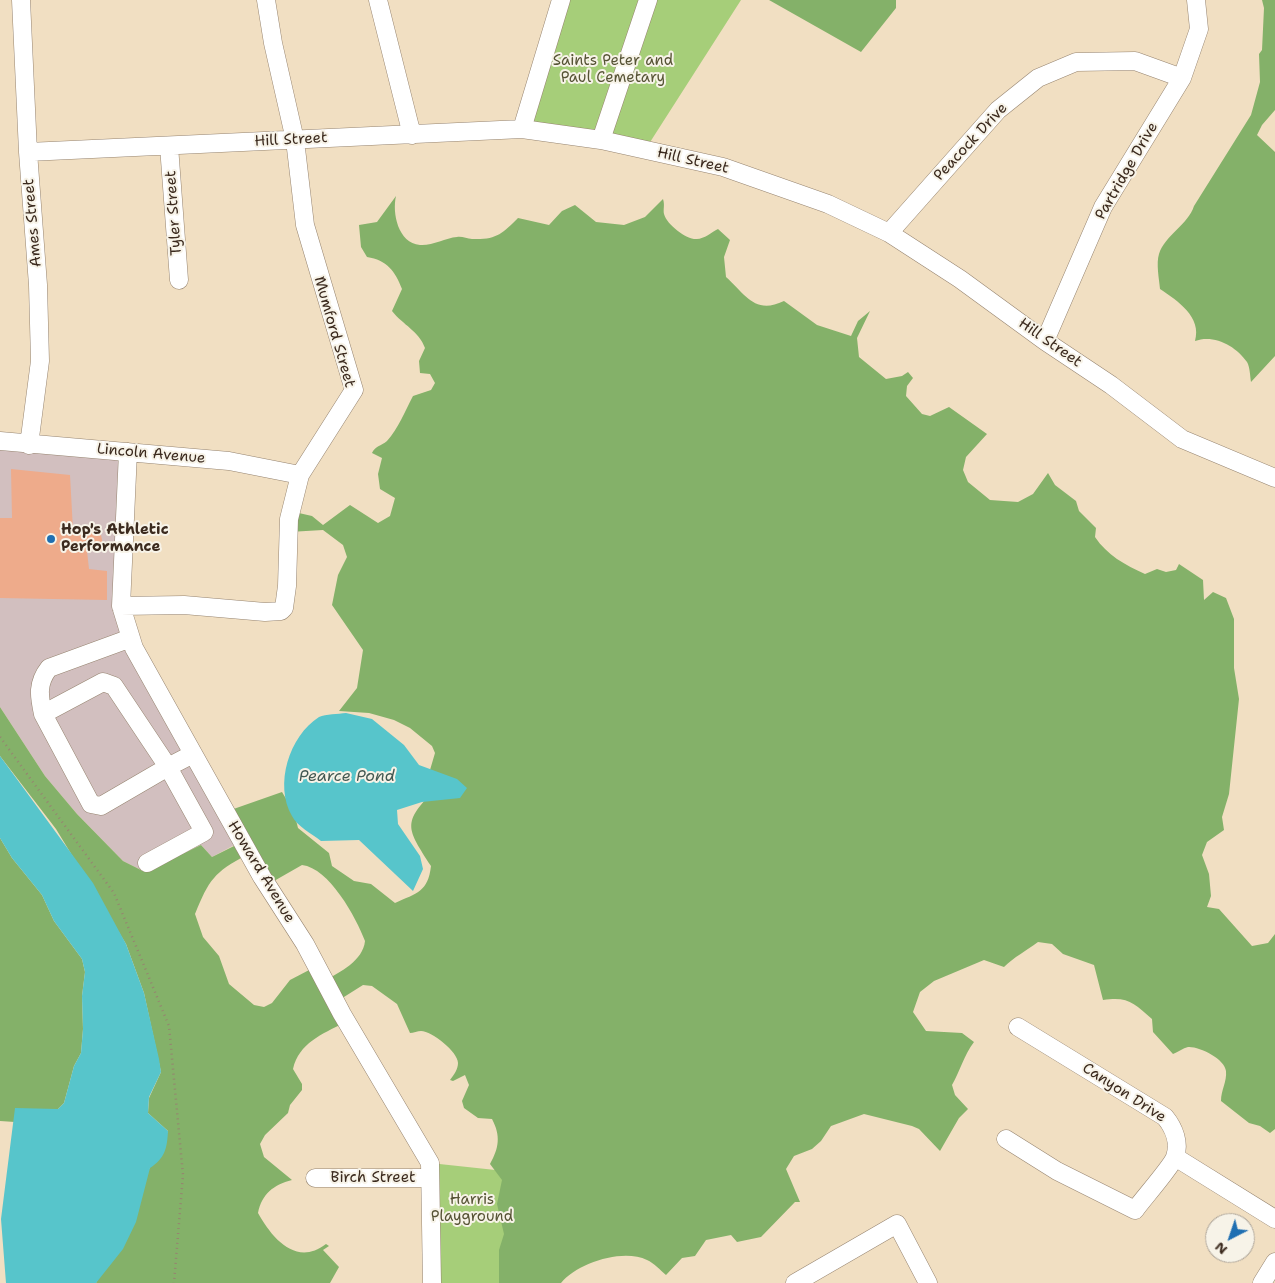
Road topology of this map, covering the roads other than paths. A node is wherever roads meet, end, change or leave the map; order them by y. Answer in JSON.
{"nodes":[{"id":1,"x":22,"y":0,"type":"edge"},
{"id":2,"x":266,"y":0,"type":"edge"},
{"id":3,"x":378,"y":0,"type":"edge"},
{"id":4,"x":561,"y":0,"type":"edge"},
{"id":5,"x":648,"y":0,"type":"edge"},
{"id":6,"x":1196,"y":0,"type":"edge"},
{"id":7,"x":1182,"y":78,"type":"junction"},
{"id":8,"x":522,"y":129,"type":"junction"},
{"id":9,"x":412,"y":134,"type":"junction"},
{"id":10,"x":295,"y":140,"type":"junction"},
{"id":11,"x":601,"y":140,"type":"junction"},
{"id":12,"x":169,"y":146,"type":"junction"},
{"id":13,"x":28,"y":152,"type":"junction"},
{"id":14,"x":889,"y":233,"type":"junction"},
{"id":15,"x":179,"y":280,"type":"dead end"},
{"id":16,"x":1045,"y":341,"type":"junction"},
{"id":17,"x":0,"y":441,"type":"edge"},
{"id":18,"x":29,"y":445,"type":"junction"},
{"id":19,"x":128,"y":452,"type":"junction"},
{"id":20,"x":300,"y":475,"type":"junction"},
{"id":21,"x":1275,"y":478,"type":"edge"},
{"id":22,"x":121,"y":606,"type":"junction"},
{"id":23,"x":131,"y":638,"type":"junction"},
{"id":24,"x":43,"y":714,"type":"junction"},
{"id":25,"x":193,"y":754,"type":"junction"},
{"id":26,"x":168,"y":767,"type":"junction"},
{"id":27,"x":147,"y":863,"type":"dead end"},
{"id":28,"x":1018,"y":1027,"type":"dead end"},
{"id":29,"x":1006,"y":1139,"type":"dead end"},
{"id":30,"x":1176,"y":1158,"type":"junction"},
{"id":31,"x":315,"y":1178,"type":"dead end"},
{"id":32,"x":430,"y":1178,"type":"junction"},
{"id":33,"x":1275,"y":1219,"type":"edge"},
{"id":34,"x":1275,"y":1262,"type":"edge"},
{"id":35,"x":432,"y":1283,"type":"edge"},
{"id":36,"x":795,"y":1283,"type":"edge"},
{"id":37,"x":928,"y":1283,"type":"edge"},
{"id":38,"x":1262,"y":1283,"type":"edge"}],
"edges":[{"from":1,"to":13,"type":"street","name":"Ames Street"},
{"from":2,"to":10,"type":"street","name":"Mumford Street"},
{"from":3,"to":9,"type":"street"},
{"from":4,"to":8,"type":"street"},
{"from":5,"to":11,"type":"street"},
{"from":6,"to":7,"type":"street","name":"Partridge Drive"},
{"from":7,"to":14,"type":"street","name":"Peacock Drive"},
{"from":7,"to":16,"type":"street","name":"Partridge Drive"},
{"from":8,"to":9,"type":"street","name":"Hill Street"},
{"from":8,"to":11,"type":"street","name":"Hill Street"},
{"from":9,"to":10,"type":"street","name":"Hill Street"},
{"from":10,"to":12,"type":"street","name":"Hill Street"},
{"from":10,"to":20,"type":"street","name":"Mumford Street"},
{"from":11,"to":14,"type":"street","name":"Hill Street"},
{"from":12,"to":13,"type":"street","name":"Hill Street"},
{"from":12,"to":15,"type":"street","name":"Tyler Street"},
{"from":13,"to":18,"type":"street","name":"Ames Street"},
{"from":14,"to":16,"type":"street","name":"Hill Street"},
{"from":16,"to":21,"type":"street","name":"Hill Street"},
{"from":17,"to":18,"type":"street","name":"Lincoln Avenue"},
{"from":18,"to":19,"type":"street","name":"Lincoln Avenue"},
{"from":19,"to":20,"type":"street","name":"Lincoln Avenue"},
{"from":19,"to":22,"type":"street","name":"Howard Avenue"},
{"from":20,"to":22,"type":"street","name":"Mumford Street"},
{"from":22,"to":23,"type":"street","name":"Howard Avenue"},
{"from":23,"to":24,"type":"street"},
{"from":23,"to":25,"type":"street","name":"Howard Avenue"},
{"from":24,"to":26,"type":"street"},
{"from":24,"to":26,"type":"street"},
{"from":25,"to":26,"type":"street"},
{"from":25,"to":32,"type":"street","name":"Howard Avenue"},
{"from":26,"to":27,"type":"street"},
{"from":28,"to":30,"type":"street","name":"Canyon Drive"},
{"from":29,"to":30,"type":"street"},
{"from":30,"to":33,"type":"street"},
{"from":31,"to":32,"type":"street","name":"Birch Street"},
{"from":32,"to":35,"type":"street","name":"Howard Avenue"},
{"from":34,"to":38,"type":"street"},
{"from":36,"to":37,"type":"street"}]}
